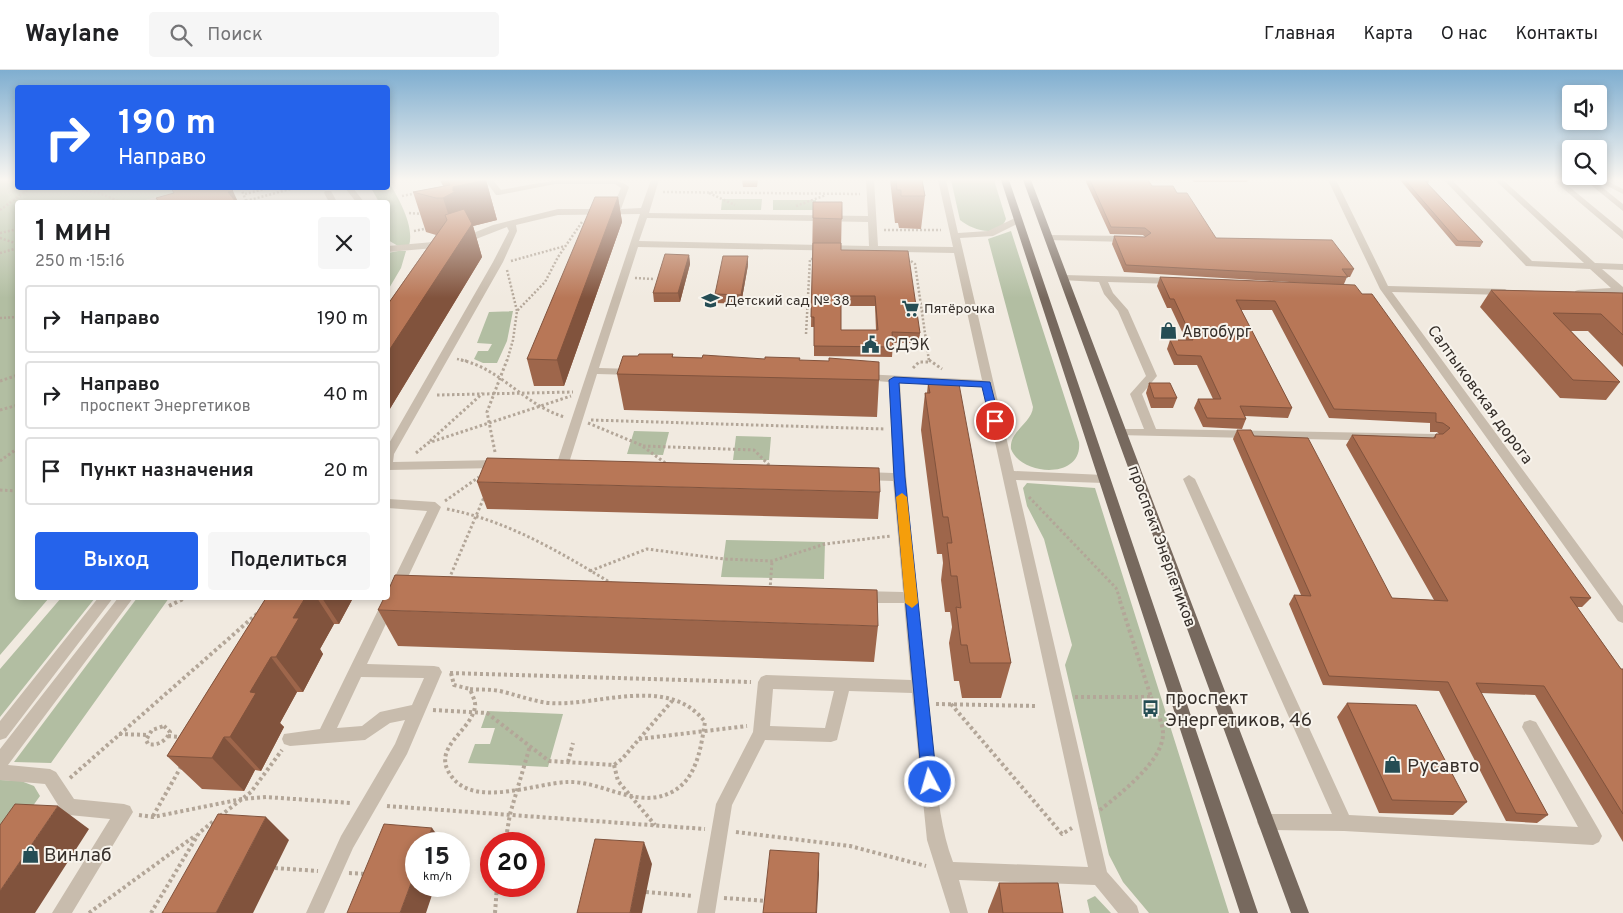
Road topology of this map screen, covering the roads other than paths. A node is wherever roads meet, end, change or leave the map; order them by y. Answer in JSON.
{"nodes":[{"id":1,"x":531,"y":219,"type":"edge"},
{"id":2,"x":642,"y":219,"type":"edge"},
{"id":3,"x":872,"y":219,"type":"edge"},
{"id":4,"x":951,"y":219,"type":"edge"},
{"id":5,"x":1042,"y":219,"type":"edge"},
{"id":6,"x":1351,"y":219,"type":"edge"},
{"id":7,"x":1486,"y":219,"type":"edge"},
{"id":8,"x":1542,"y":219,"type":"edge"},
{"id":9,"x":1603,"y":219,"type":"edge"},
{"id":10,"x":1018,"y":220,"type":"joint"},
{"id":11,"x":511,"y":224,"type":"junction"},
{"id":12,"x":955,"y":236,"type":"junction"},
{"id":13,"x":1623,"y":236,"type":"edge"},
{"id":14,"x":1049,"y":238,"type":"junction"},
{"id":15,"x":1143,"y":240,"type":"edge"},
{"id":16,"x":634,"y":244,"type":"junction"},
{"id":17,"x":874,"y":248,"type":"junction"},
{"id":18,"x":390,"y":249,"type":"edge"},
{"id":19,"x":958,"y":250,"type":"junction"},
{"id":20,"x":1594,"y":266,"type":"junction"},
{"id":21,"x":1623,"y":267,"type":"edge"},
{"id":22,"x":1064,"y":278,"type":"junction"},
{"id":23,"x":1102,"y":279,"type":"junction"},
{"id":24,"x":1184,"y":281,"type":"edge"},
{"id":25,"x":1385,"y":289,"type":"junction"},
{"id":26,"x":1621,"y":290,"type":"edge"},
{"id":27,"x":1520,"y":292,"type":"edge"},
{"id":28,"x":1568,"y":293,"type":"edge"},
{"id":29,"x":1588,"y":293,"type":"junction"},
{"id":30,"x":1614,"y":300,"type":"edge"},
{"id":31,"x":594,"y":371,"type":"junction"},
{"id":32,"x":648,"y":372,"type":"edge"},
{"id":33,"x":848,"y":376,"type":"edge"},
{"id":34,"x":894,"y":380,"type":"junction"},
{"id":35,"x":986,"y":384,"type":"junction"},
{"id":36,"x":1121,"y":432,"type":"junction"},
{"id":37,"x":1152,"y":433,"type":"junction"},
{"id":38,"x":1436,"y":438,"type":"edge"},
{"id":39,"x":390,"y":451,"type":"edge"},
{"id":40,"x":500,"y":464,"type":"edge"},
{"id":41,"x":390,"y":466,"type":"edge"},
{"id":42,"x":562,"y":466,"type":"edge"},
{"id":43,"x":852,"y":475,"type":"edge"},
{"id":44,"x":1008,"y":475,"type":"junction"},
{"id":45,"x":899,"y":477,"type":"junction"},
{"id":46,"x":1104,"y":479,"type":"junction"},
{"id":47,"x":1189,"y":479,"type":"dead end"},
{"id":48,"x":390,"y":504,"type":"edge"},
{"id":49,"x":398,"y":586,"type":"junction"},
{"id":50,"x":417,"y":586,"type":"edge"},
{"id":51,"x":846,"y":596,"type":"edge"},
{"id":52,"x":911,"y":598,"type":"junction"},
{"id":53,"x":104,"y":600,"type":"edge"},
{"id":54,"x":124,"y":600,"type":"edge"},
{"id":55,"x":1623,"y":617,"type":"edge"},
{"id":56,"x":357,"y":670,"type":"junction"},
{"id":57,"x":843,"y":685,"type":"junction"},
{"id":58,"x":919,"y":687,"type":"junction"},
{"id":59,"x":418,"y":711,"type":"junction"},
{"id":60,"x":1530,"y":727,"type":"dead end"},
{"id":61,"x":761,"y":729,"type":"junction"},
{"id":62,"x":0,"y":733,"type":"edge"},
{"id":63,"x":325,"y":736,"type":"junction"},
{"id":64,"x":290,"y":739,"type":"road end"},
{"id":65,"x":0,"y":762,"type":"edge"},
{"id":66,"x":0,"y":772,"type":"edge"},
{"id":67,"x":1266,"y":822,"type":"junction"},
{"id":68,"x":1344,"y":823,"type":"junction"},
{"id":69,"x":947,"y":872,"type":"junction"},
{"id":70,"x":1099,"y":876,"type":"junction"},
{"id":71,"x":61,"y":913,"type":"edge"},
{"id":72,"x":315,"y":913,"type":"edge"},
{"id":73,"x":706,"y":913,"type":"edge"},
{"id":74,"x":960,"y":913,"type":"edge"},
{"id":75,"x":1130,"y":913,"type":"edge"},
{"id":76,"x":1249,"y":913,"type":"edge"},
{"id":77,"x":1300,"y":913,"type":"edge"}],
"edges":[{"from":1,"to":11,"type":"street"},
{"from":2,"to":16,"type":"street"},
{"from":3,"to":17,"type":"street"},
{"from":4,"to":12,"type":"street"},
{"from":5,"to":14,"type":"main road","name":"проспект Энергетиков"},
{"from":6,"to":25,"type":"street","name":"Салтыковская дорога"},
{"from":7,"to":20,"type":"street"},
{"from":8,"to":20,"type":"street"},
{"from":9,"to":13,"type":"street"},
{"from":10,"to":12,"type":"street"},
{"from":10,"to":46,"type":"main road","name":"проспект Энергетиков"},
{"from":11,"to":18,"type":"street"},
{"from":11,"to":39,"type":"street"},
{"from":12,"to":19,"type":"street"},
{"from":14,"to":15,"type":"street"},
{"from":14,"to":22,"type":"main road","name":"проспект Энергетиков"},
{"from":16,"to":17,"type":"street"},
{"from":16,"to":31,"type":"street"},
{"from":17,"to":19,"type":"street"},
{"from":19,"to":35,"type":"street"},
{"from":20,"to":21,"type":"street"},
{"from":20,"to":26,"type":"street"},
{"from":22,"to":23,"type":"street"},
{"from":22,"to":36,"type":"main road","name":"проспект Энергетиков"},
{"from":23,"to":24,"type":"street"},
{"from":23,"to":37,"type":"street"},
{"from":25,"to":27,"type":"street"},
{"from":25,"to":55,"type":"street","name":"Салтыковская дорога"},
{"from":26,"to":29,"type":"street"},
{"from":28,"to":29,"type":"street"},
{"from":29,"to":30,"type":"street"},
{"from":31,"to":32,"type":"street"},
{"from":31,"to":42,"type":"street"},
{"from":33,"to":34,"type":"street"},
{"from":34,"to":35,"type":"street"},
{"from":34,"to":45,"type":"street"},
{"from":35,"to":44,"type":"street"},
{"from":36,"to":37,"type":"street"},
{"from":36,"to":67,"type":"main road","name":"проспект Энергетиков"},
{"from":37,"to":38,"type":"street"},
{"from":40,"to":41,"type":"street"},
{"from":43,"to":45,"type":"street"},
{"from":44,"to":46,"type":"street"},
{"from":44,"to":70,"type":"street"},
{"from":45,"to":52,"type":"street"},
{"from":46,"to":76,"type":"main road","name":"проспект Энергетиков"},
{"from":47,"to":68,"type":"street"},
{"from":48,"to":49,"type":"street"},
{"from":49,"to":50,"type":"street"},
{"from":49,"to":56,"type":"street"},
{"from":51,"to":52,"type":"street"},
{"from":52,"to":58,"type":"street"},
{"from":53,"to":62,"type":"street"},
{"from":54,"to":65,"type":"street"},
{"from":56,"to":59,"type":"street"},
{"from":56,"to":63,"type":"street"},
{"from":57,"to":58,"type":"street"},
{"from":57,"to":61,"type":"street"},
{"from":57,"to":61,"type":"street"},
{"from":58,"to":69,"type":"street"},
{"from":59,"to":63,"type":"street"},
{"from":59,"to":72,"type":"street"},
{"from":60,"to":68,"type":"street"},
{"from":61,"to":73,"type":"street"},
{"from":63,"to":64,"type":"street"},
{"from":66,"to":71,"type":"street"},
{"from":67,"to":68,"type":"street"},
{"from":67,"to":77,"type":"main road","name":"проспект Энергетиков"},
{"from":69,"to":70,"type":"street"},
{"from":69,"to":74,"type":"street"},
{"from":70,"to":75,"type":"street"}]}
